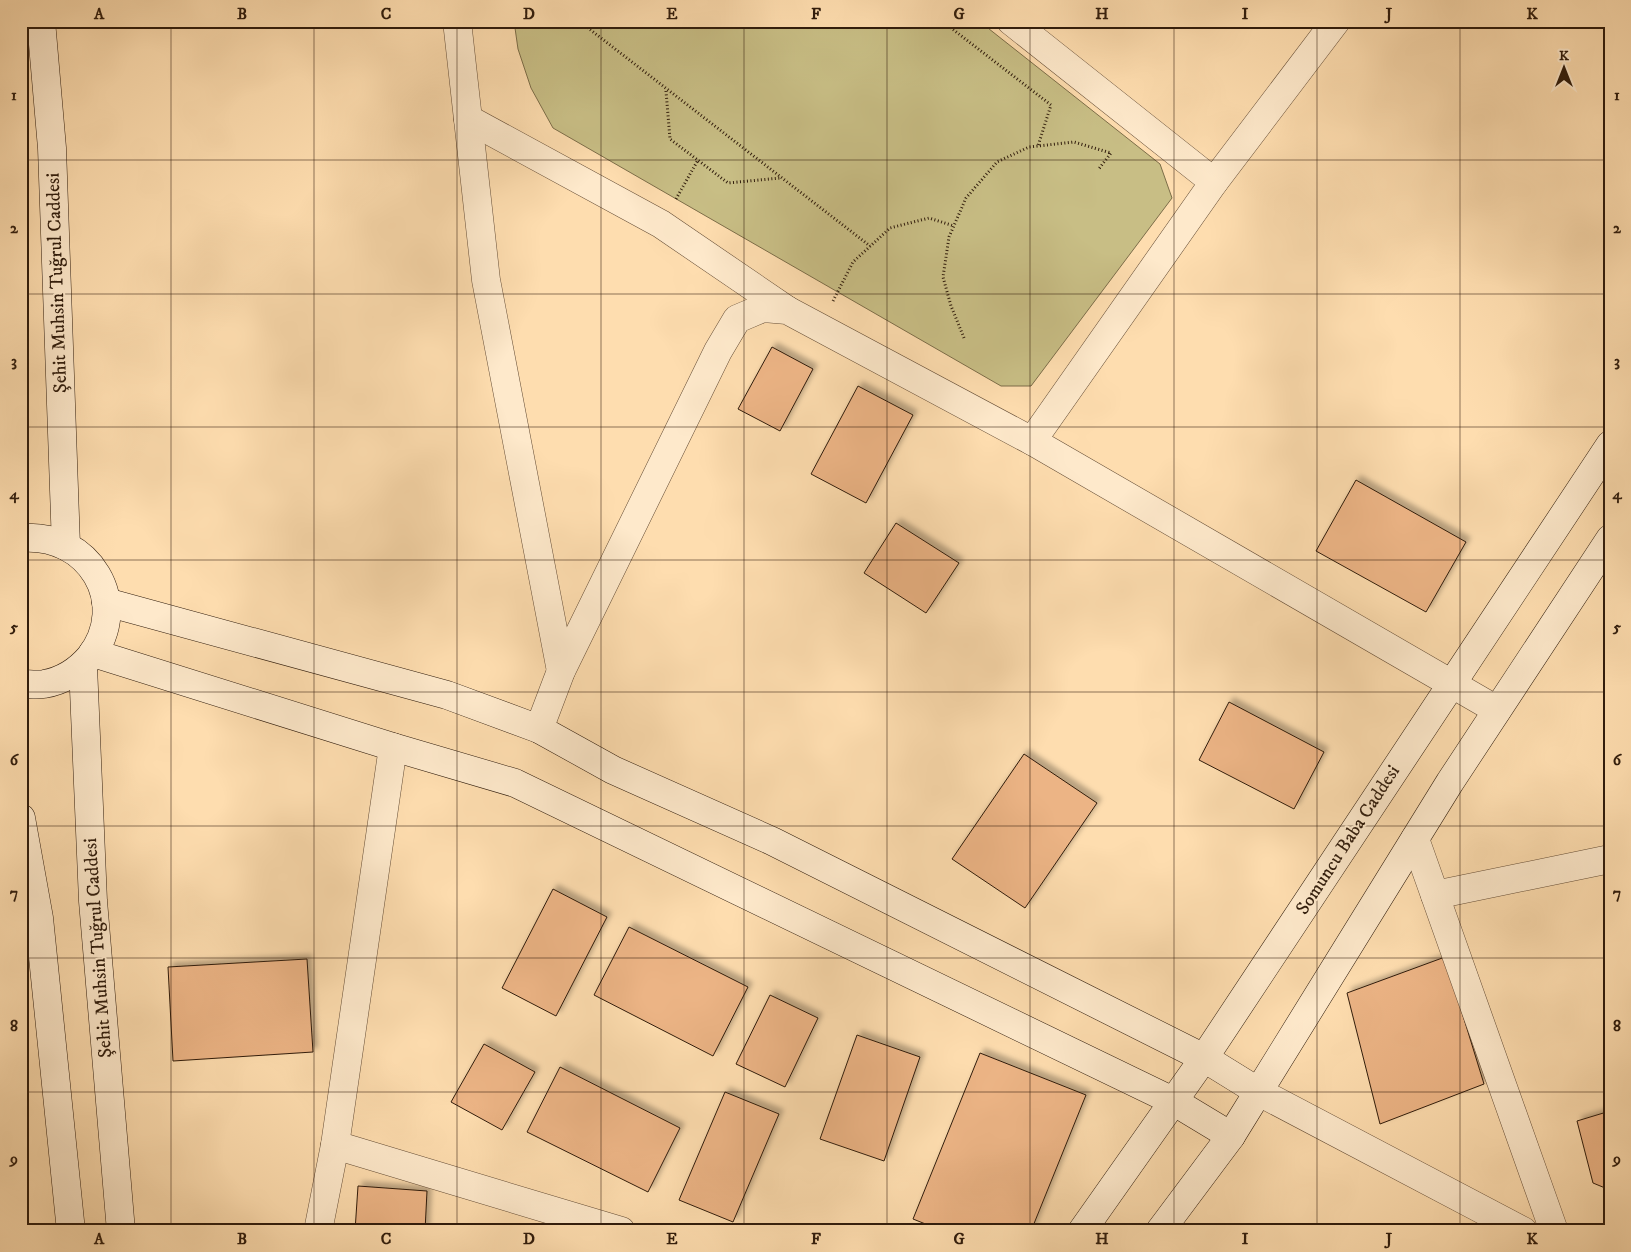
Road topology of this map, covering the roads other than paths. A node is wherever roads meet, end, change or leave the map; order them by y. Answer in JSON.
{"nodes":[{"id":1,"x":40,"y":21,"type":"edge"},
{"id":2,"x":457,"y":21,"type":"edge"},
{"id":3,"x":1011,"y":21,"type":"edge"},
{"id":4,"x":1336,"y":21,"type":"edge"},
{"id":5,"x":468,"y":119,"type":"junction"},
{"id":6,"x":1214,"y":182,"type":"junction"},
{"id":7,"x":787,"y":310,"type":"junction"},
{"id":8,"x":1032,"y":441,"type":"junction"},
{"id":9,"x":1610,"y":445,"type":"edge"},
{"id":10,"x":21,"y":538,"type":"edge"},
{"id":11,"x":1610,"y":539,"type":"edge"},
{"id":12,"x":66,"y":546,"type":"junction"},
{"id":13,"x":106,"y":602,"type":"junction"},
{"id":14,"x":88,"y":659,"type":"junction"},
{"id":15,"x":561,"y":671,"type":"junction"},
{"id":16,"x":21,"y":684,"type":"edge"},
{"id":17,"x":1451,"y":684,"type":"junction"},
{"id":18,"x":1497,"y":710,"type":"junction"},
{"id":19,"x":539,"y":729,"type":"junction"},
{"id":20,"x":393,"y":747,"type":"junction"},
{"id":21,"x":21,"y":818,"type":"edge"},
{"id":22,"x":1415,"y":840,"type":"junction"},
{"id":23,"x":1610,"y":859,"type":"edge"},
{"id":24,"x":1435,"y":895,"type":"junction"},
{"id":25,"x":1204,"y":1058,"type":"junction"},
{"id":26,"x":1259,"y":1092,"type":"junction"},
{"id":27,"x":1173,"y":1101,"type":"junction"},
{"id":28,"x":1231,"y":1136,"type":"junction"},
{"id":29,"x":335,"y":1144,"type":"junction"},
{"id":30,"x":71,"y":1231,"type":"edge"},
{"id":31,"x":120,"y":1231,"type":"edge"},
{"id":32,"x":318,"y":1231,"type":"edge"},
{"id":33,"x":621,"y":1231,"type":"edge"},
{"id":34,"x":1082,"y":1231,"type":"edge"},
{"id":35,"x":1160,"y":1231,"type":"edge"},
{"id":36,"x":1523,"y":1231,"type":"edge"},
{"id":37,"x":1554,"y":1231,"type":"edge"}],
"edges":[{"from":1,"to":12,"type":"main road","name":"Şehit Muhsin Tuğrul Caddesi"},
{"from":2,"to":5,"type":"main road"},
{"from":3,"to":6,"type":"main road"},
{"from":4,"to":6,"type":"main road"},
{"from":5,"to":7,"type":"main road"},
{"from":5,"to":15,"type":"main road"},
{"from":6,"to":8,"type":"main road"},
{"from":7,"to":8,"type":"main road"},
{"from":7,"to":15,"type":"main road"},
{"from":8,"to":17,"type":"main road"},
{"from":9,"to":17,"type":"main road","name":"Somuncu Baba Caddesi"},
{"from":10,"to":12,"type":"main road"},
{"from":11,"to":18,"type":"main road"},
{"from":12,"to":13,"type":"main road"},
{"from":13,"to":14,"type":"main road"},
{"from":13,"to":19,"type":"main road"},
{"from":14,"to":16,"type":"main road"},
{"from":14,"to":20,"type":"main road"},
{"from":14,"to":31,"type":"main road","name":"Şehit Muhsin Tuğrul Caddesi"},
{"from":15,"to":19,"type":"main road"},
{"from":17,"to":18,"type":"main road"},
{"from":17,"to":25,"type":"main road","name":"Somuncu Baba Caddesi"},
{"from":18,"to":22,"type":"main road"},
{"from":19,"to":25,"type":"main road"},
{"from":20,"to":27,"type":"main road"},
{"from":20,"to":29,"type":"main road"},
{"from":21,"to":30,"type":"main road"},
{"from":22,"to":24,"type":"main road"},
{"from":22,"to":26,"type":"main road"},
{"from":23,"to":24,"type":"main road"},
{"from":24,"to":37,"type":"main road"},
{"from":25,"to":26,"type":"main road"},
{"from":25,"to":27,"type":"main road","name":"Somuncu Baba Caddesi"},
{"from":26,"to":28,"type":"main road"},
{"from":26,"to":36,"type":"main road"},
{"from":27,"to":28,"type":"main road"},
{"from":27,"to":34,"type":"main road","name":"Somuncu Baba Caddesi"},
{"from":28,"to":35,"type":"main road"},
{"from":29,"to":32,"type":"main road"},
{"from":29,"to":33,"type":"main road"}]}
